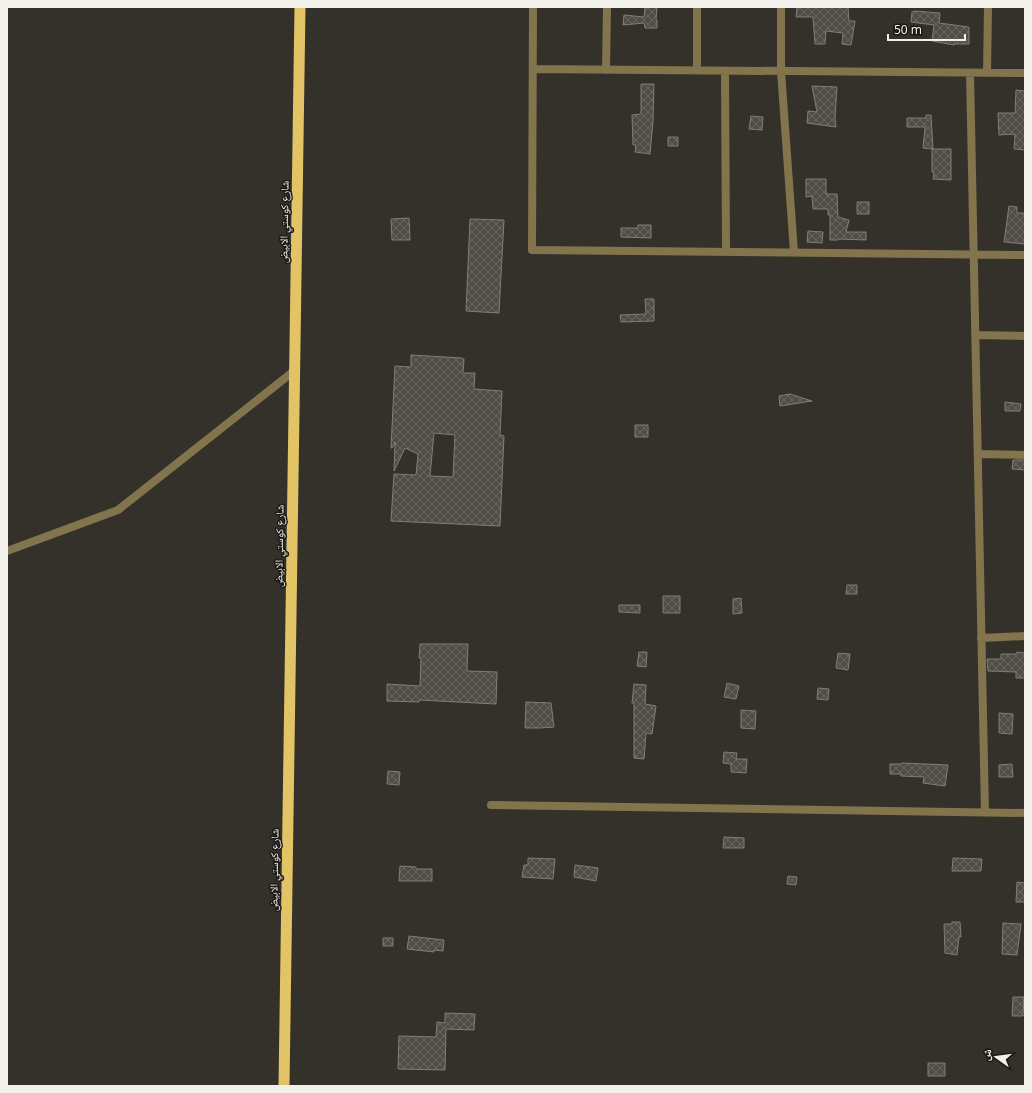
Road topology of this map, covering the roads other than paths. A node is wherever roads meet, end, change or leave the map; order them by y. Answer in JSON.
{"nodes":[{"id":1,"x":300,"y":7,"type":"edge"},
{"id":2,"x":533,"y":7,"type":"edge"},
{"id":3,"x":607,"y":7,"type":"edge"},
{"id":4,"x":697,"y":7,"type":"edge"},
{"id":5,"x":781,"y":7,"type":"edge"},
{"id":6,"x":988,"y":7,"type":"edge"},
{"id":7,"x":533,"y":69,"type":"junction"},
{"id":8,"x":606,"y":70,"type":"junction"},
{"id":9,"x":697,"y":70,"type":"junction"},
{"id":10,"x":725,"y":71,"type":"junction"},
{"id":11,"x":781,"y":71,"type":"junction"},
{"id":12,"x":970,"y":73,"type":"junction"},
{"id":13,"x":987,"y":73,"type":"junction"},
{"id":14,"x":1025,"y":73,"type":"edge"},
{"id":15,"x":726,"y":252,"type":"junction"},
{"id":16,"x":794,"y":252,"type":"junction"},
{"id":17,"x":974,"y":254,"type":"junction"},
{"id":18,"x":1025,"y":255,"type":"edge"},
{"id":19,"x":975,"y":336,"type":"junction"},
{"id":20,"x":1025,"y":336,"type":"edge"},
{"id":21,"x":294,"y":371,"type":"junction"},
{"id":22,"x":978,"y":454,"type":"junction"},
{"id":23,"x":1025,"y":455,"type":"edge"},
{"id":24,"x":7,"y":551,"type":"edge"},
{"id":25,"x":1025,"y":636,"type":"edge"},
{"id":26,"x":981,"y":638,"type":"junction"},
{"id":27,"x":491,"y":805,"type":"dead end"},
{"id":28,"x":985,"y":813,"type":"junction"},
{"id":29,"x":1025,"y":813,"type":"edge"},
{"id":30,"x":284,"y":1086,"type":"edge"}],
"edges":[{"from":1,"to":21,"type":"highway","name":"شارع كوستي الابيض"},
{"from":2,"to":7,"type":"street"},
{"from":3,"to":8,"type":"street"},
{"from":4,"to":9,"type":"street"},
{"from":5,"to":11,"type":"street"},
{"from":6,"to":13,"type":"street"},
{"from":7,"to":8,"type":"street"},
{"from":7,"to":15,"type":"street"},
{"from":8,"to":9,"type":"street"},
{"from":9,"to":10,"type":"street"},
{"from":10,"to":11,"type":"street"},
{"from":10,"to":15,"type":"street"},
{"from":11,"to":12,"type":"street"},
{"from":11,"to":16,"type":"street"},
{"from":12,"to":13,"type":"street"},
{"from":12,"to":17,"type":"street"},
{"from":13,"to":14,"type":"street"},
{"from":15,"to":16,"type":"street"},
{"from":16,"to":17,"type":"street"},
{"from":17,"to":18,"type":"street"},
{"from":17,"to":19,"type":"street"},
{"from":19,"to":20,"type":"street"},
{"from":19,"to":22,"type":"street"},
{"from":21,"to":24,"type":"street"},
{"from":21,"to":30,"type":"highway","name":"شارع كوستي الابيض"},
{"from":22,"to":23,"type":"street"},
{"from":22,"to":26,"type":"street"},
{"from":25,"to":26,"type":"street"},
{"from":26,"to":28,"type":"street"},
{"from":27,"to":28,"type":"street"},
{"from":28,"to":29,"type":"street"}]}
